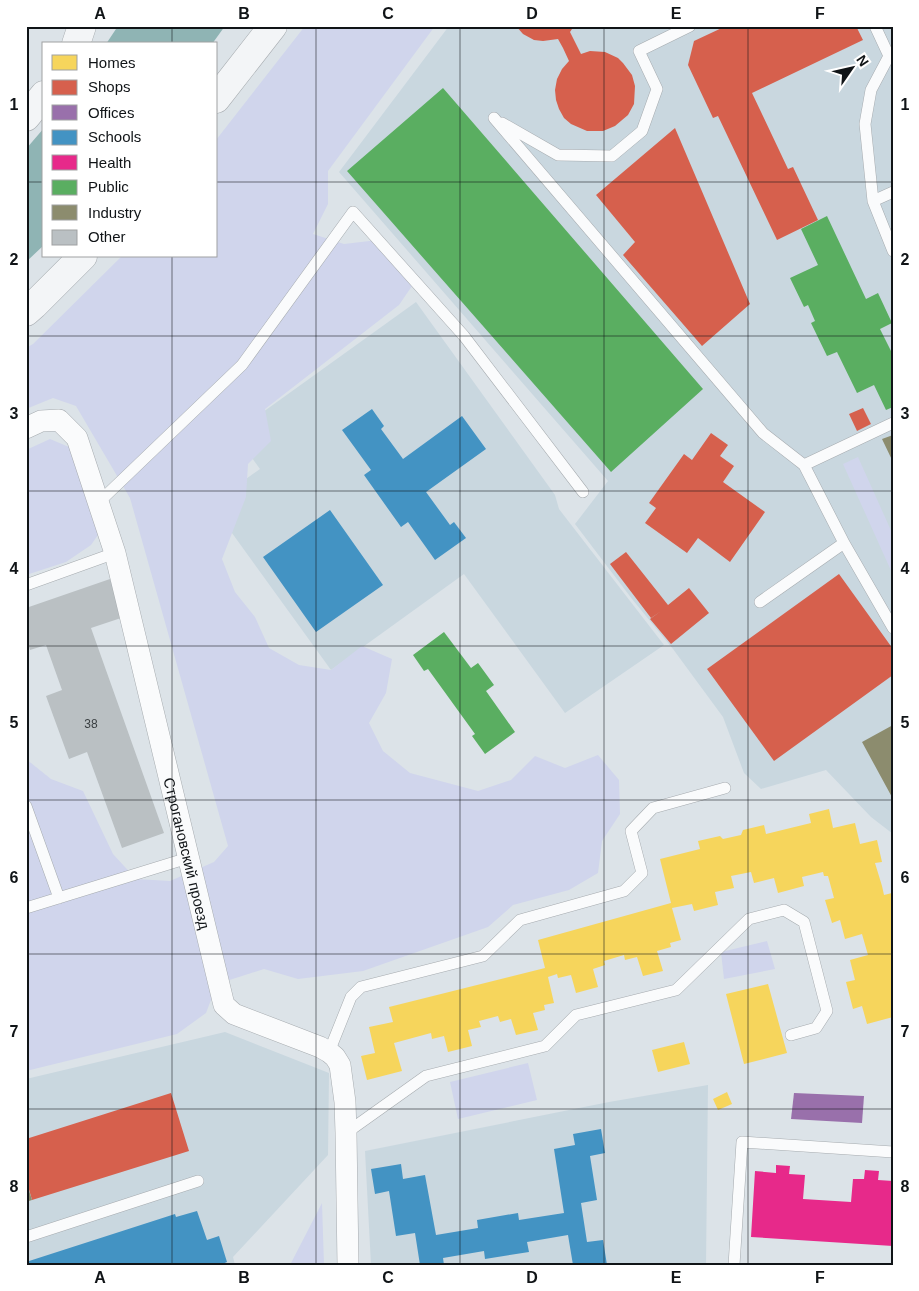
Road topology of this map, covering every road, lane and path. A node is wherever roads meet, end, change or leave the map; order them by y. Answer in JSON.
{"nodes":[{"id":1,"x":82,"y":26,"type":"edge"},
{"id":2,"x":273,"y":26,"type":"edge"},
{"id":3,"x":690,"y":26,"type":"edge"},
{"id":4,"x":875,"y":26,"type":"edge"},
{"id":5,"x":77,"y":42,"type":"edge"},
{"id":6,"x":891,"y":55,"type":"edge"},
{"id":7,"x":218,"y":96,"type":"edge"},
{"id":8,"x":893,"y":192,"type":"edge"},
{"id":9,"x":873,"y":201,"type":"junction"},
{"id":10,"x":893,"y":251,"type":"edge"},
{"id":11,"x":81,"y":258,"type":"edge"},
{"id":12,"x":26,"y":312,"type":"edge"},
{"id":13,"x":893,"y":423,"type":"edge"},
{"id":14,"x":26,"y":428,"type":"edge"},
{"id":15,"x":804,"y":465,"type":"junction"},
{"id":16,"x":582,"y":492,"type":"dead end"},
{"id":17,"x":98,"y":503,"type":"junction"},
{"id":18,"x":844,"y":543,"type":"junction"},
{"id":19,"x":114,"y":553,"type":"junction"},
{"id":20,"x":26,"y":585,"type":"edge"},
{"id":21,"x":760,"y":602,"type":"dead end"},
{"id":22,"x":893,"y":628,"type":"edge"},
{"id":23,"x":725,"y":788,"type":"dead end"},
{"id":24,"x":26,"y":806,"type":"edge"},
{"id":25,"x":188,"y":858,"type":"junction"},
{"id":26,"x":59,"y":898,"type":"junction"},
{"id":27,"x":26,"y":908,"type":"edge"},
{"id":28,"x":791,"y":1035,"type":"dead end"},
{"id":29,"x":329,"y":1052,"type":"junction"},
{"id":30,"x":346,"y":1133,"type":"junction"},
{"id":31,"x":893,"y":1152,"type":"edge"},
{"id":32,"x":198,"y":1181,"type":"dead end"},
{"id":33,"x":26,"y":1236,"type":"edge"},
{"id":34,"x":348,"y":1265,"type":"edge"},
{"id":35,"x":734,"y":1265,"type":"edge"}],
"edges":[{"from":1,"to":5,"type":"main road"},
{"from":2,"to":7,"type":"main road"},
{"from":3,"to":15,"type":"lane"},
{"from":4,"to":6,"type":"lane"},
{"from":6,"to":9,"type":"lane"},
{"from":8,"to":9,"type":"lane"},
{"from":9,"to":10,"type":"lane"},
{"from":11,"to":12,"type":"main road"},
{"from":13,"to":15,"type":"lane"},
{"from":14,"to":17,"type":"street","name":"Строгановский проезд"},
{"from":15,"to":18,"type":"lane"},
{"from":16,"to":17,"type":"lane"},
{"from":17,"to":19,"type":"street","name":"Строгановский проезд"},
{"from":18,"to":21,"type":"lane"},
{"from":18,"to":22,"type":"lane"},
{"from":19,"to":20,"type":"lane"},
{"from":19,"to":25,"type":"street","name":"Строгановский проезд"},
{"from":23,"to":29,"type":"lane"},
{"from":24,"to":26,"type":"lane"},
{"from":25,"to":26,"type":"lane"},
{"from":25,"to":29,"type":"street","name":"Строгановский проезд"},
{"from":26,"to":27,"type":"lane"},
{"from":28,"to":30,"type":"lane"},
{"from":29,"to":30,"type":"street"},
{"from":30,"to":34,"type":"street"},
{"from":31,"to":35,"type":"lane"},
{"from":32,"to":33,"type":"lane"}]}
